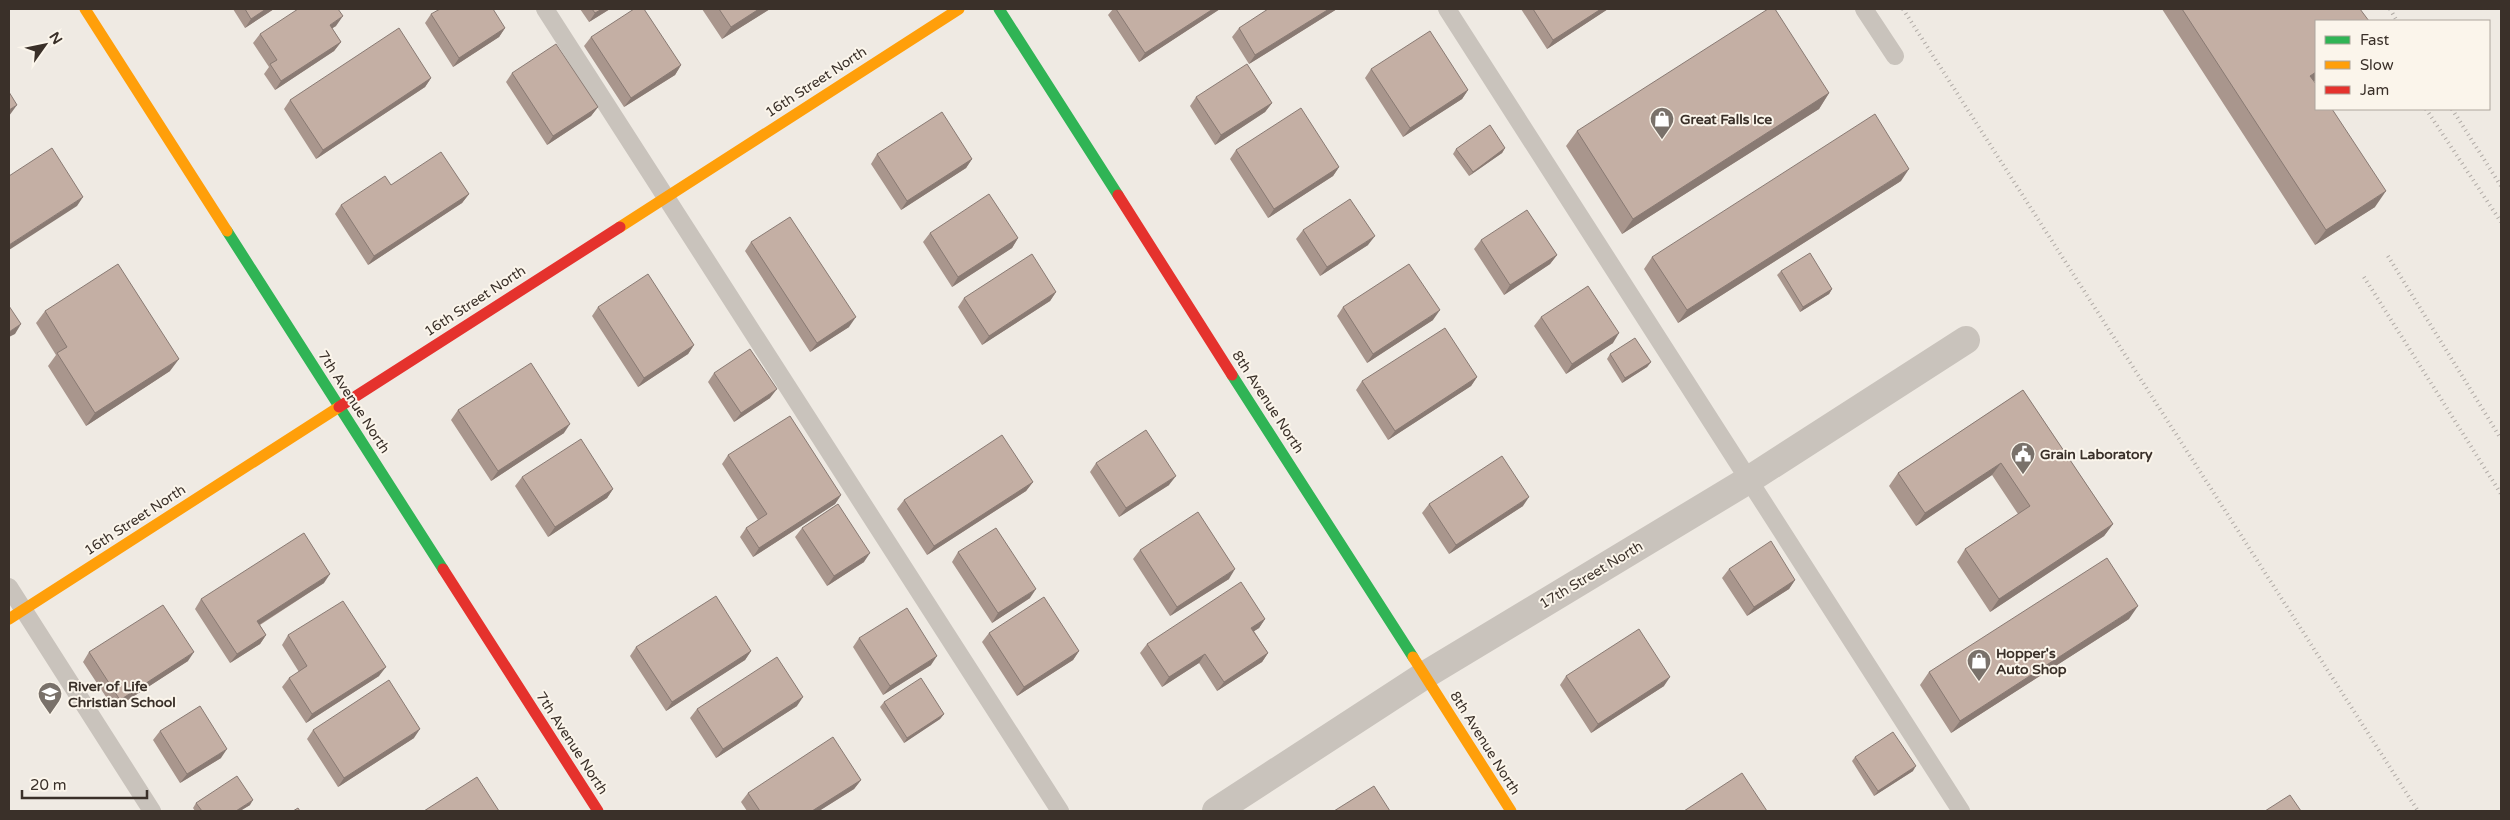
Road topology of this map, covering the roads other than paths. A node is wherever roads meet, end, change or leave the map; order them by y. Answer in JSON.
{"nodes":[{"id":1,"x":85,"y":9,"type":"edge"},
{"id":2,"x":545,"y":9,"type":"edge"},
{"id":3,"x":959,"y":9,"type":"edge"},
{"id":4,"x":999,"y":9,"type":"edge"},
{"id":5,"x":1448,"y":9,"type":"edge"},
{"id":6,"x":1864,"y":9,"type":"edge"},
{"id":7,"x":1895,"y":56,"type":"dead end"},
{"id":8,"x":666,"y":197,"type":"junction"},
{"id":9,"x":1966,"y":340,"type":"dead end"},
{"id":10,"x":339,"y":407,"type":"junction"},
{"id":11,"x":1750,"y":479,"type":"junction"},
{"id":12,"x":9,"y":586,"type":"edge"},
{"id":13,"x":24,"y":610,"type":"junction"},
{"id":14,"x":9,"y":620,"type":"edge"},
{"id":15,"x":1424,"y":675,"type":"junction"},
{"id":16,"x":152,"y":811,"type":"edge"},
{"id":17,"x":598,"y":811,"type":"edge"},
{"id":18,"x":1060,"y":811,"type":"edge"},
{"id":19,"x":1216,"y":811,"type":"edge"},
{"id":20,"x":1511,"y":811,"type":"edge"},
{"id":21,"x":1961,"y":811,"type":"edge"}],
"edges":[{"from":1,"to":10,"type":"street","name":"7th Avenue North"},
{"from":2,"to":8,"type":"lane"},
{"from":3,"to":8,"type":"street","name":"16th Street North"},
{"from":4,"to":15,"type":"street","name":"8th Avenue North"},
{"from":5,"to":11,"type":"lane"},
{"from":6,"to":7,"type":"lane"},
{"from":8,"to":10,"type":"street","name":"16th Street North"},
{"from":8,"to":18,"type":"lane"},
{"from":9,"to":11,"type":"street","name":"17th Street North"},
{"from":10,"to":13,"type":"street","name":"16th Street North"},
{"from":10,"to":17,"type":"street","name":"7th Avenue North"},
{"from":11,"to":15,"type":"street","name":"17th Street North"},
{"from":11,"to":21,"type":"lane"},
{"from":12,"to":13,"type":"lane"},
{"from":13,"to":14,"type":"street","name":"16th Street North"},
{"from":13,"to":16,"type":"lane"},
{"from":15,"to":19,"type":"street","name":"17th Street North"},
{"from":15,"to":20,"type":"street","name":"8th Avenue North"}]}
